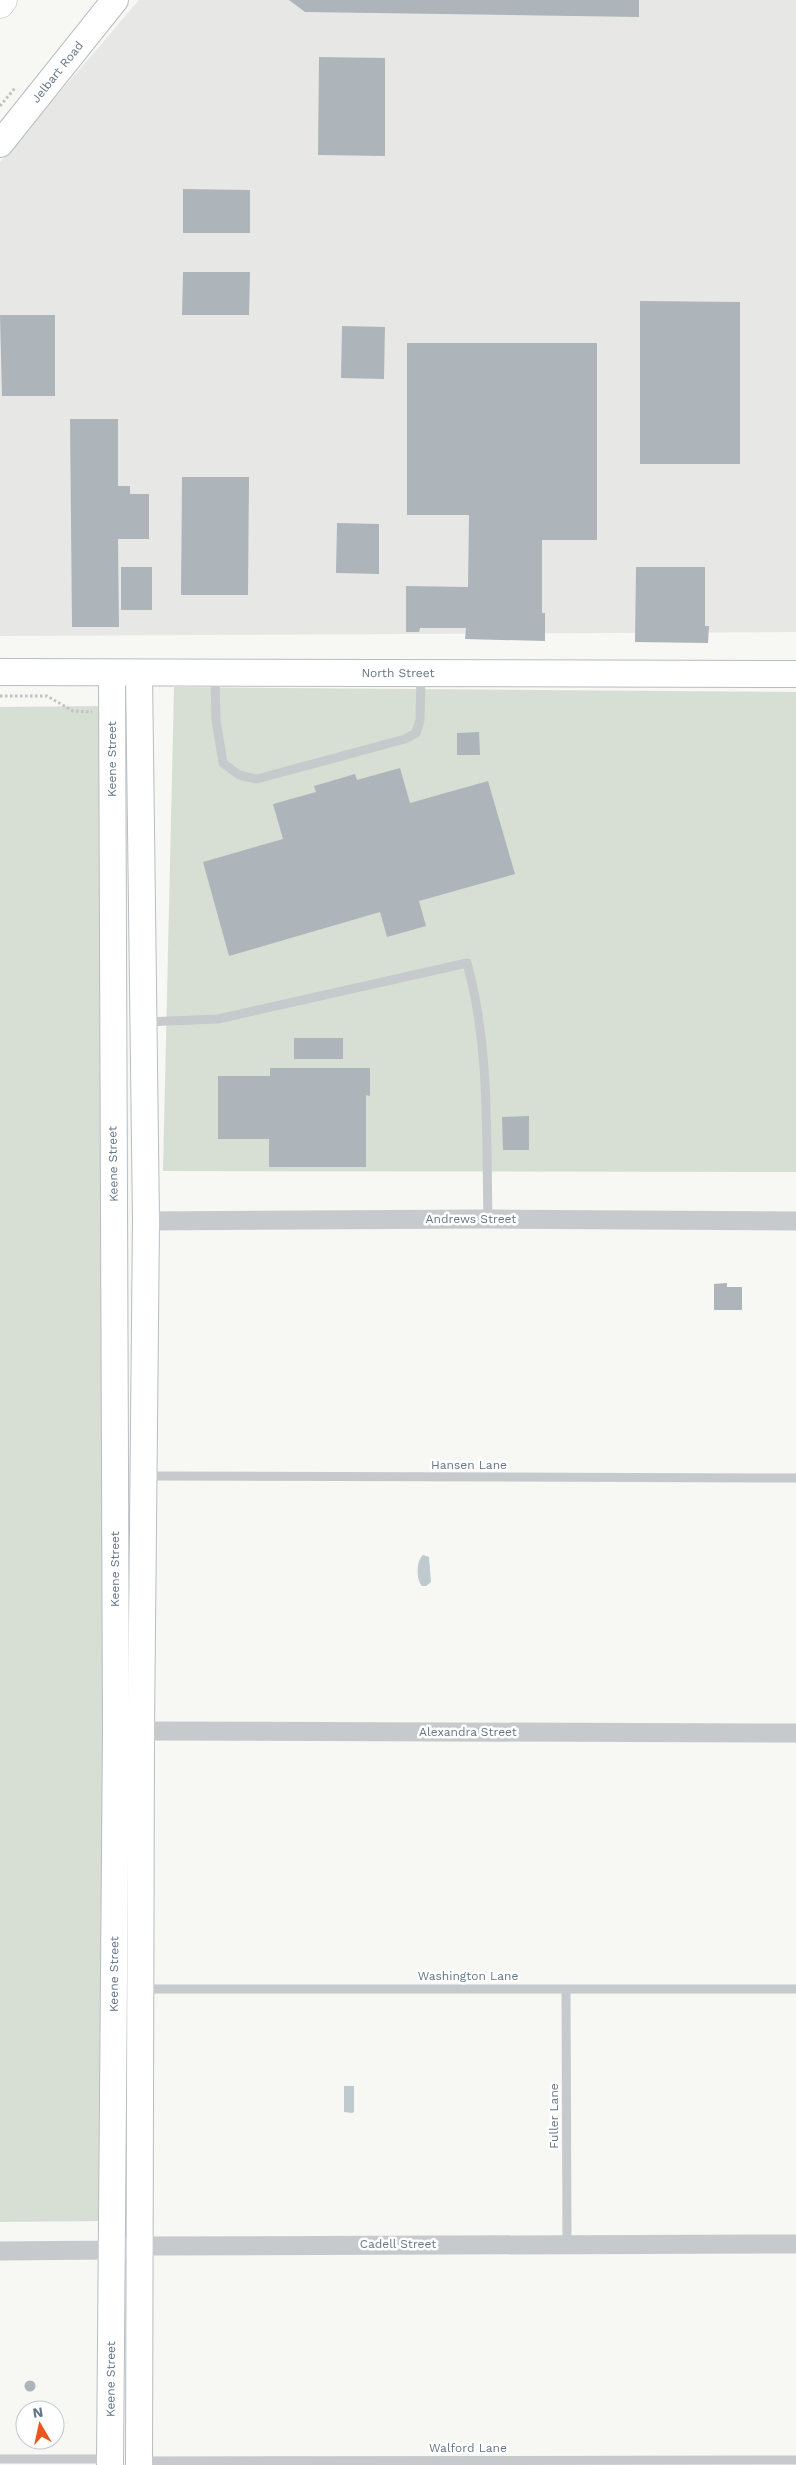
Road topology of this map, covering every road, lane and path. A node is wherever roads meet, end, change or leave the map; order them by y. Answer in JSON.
{"nodes":[{"id":1,"x":3,"y":0,"type":"edge"},
{"id":2,"x":116,"y":0,"type":"edge"},
{"id":3,"x":0,"y":4,"type":"edge"},
{"id":4,"x":0,"y":144,"type":"edge"},
{"id":5,"x":0,"y":672,"type":"edge"},
{"id":6,"x":112,"y":673,"type":"junction"},
{"id":7,"x":139,"y":673,"type":"junction"},
{"id":8,"x":215,"y":673,"type":"junction"},
{"id":9,"x":421,"y":674,"type":"junction"},
{"id":10,"x":796,"y":674,"type":"edge"},
{"id":11,"x":0,"y":696,"type":"edge"},
{"id":12,"x":97,"y":713,"type":"dead end"},
{"id":13,"x":145,"y":1022,"type":"junction"},
{"id":14,"x":488,"y":1219,"type":"junction"},
{"id":15,"x":146,"y":1221,"type":"junction"},
{"id":16,"x":796,"y":1221,"type":"edge"},
{"id":17,"x":114,"y":1222,"type":"junction"},
{"id":18,"x":143,"y":1476,"type":"junction"},
{"id":19,"x":796,"y":1478,"type":"edge"},
{"id":20,"x":128,"y":1731,"type":"junction"},
{"id":21,"x":796,"y":1733,"type":"edge"},
{"id":22,"x":140,"y":1989,"type":"junction"},
{"id":23,"x":566,"y":1989,"type":"junction"},
{"id":24,"x":796,"y":1989,"type":"edge"},
{"id":25,"x":567,"y":2243,"type":"junction"},
{"id":26,"x":796,"y":2244,"type":"edge"},
{"id":27,"x":141,"y":2246,"type":"junction"},
{"id":28,"x":112,"y":2250,"type":"junction"},
{"id":29,"x":0,"y":2251,"type":"edge"},
{"id":30,"x":0,"y":2460,"type":"edge"},
{"id":31,"x":796,"y":2460,"type":"edge"},
{"id":32,"x":110,"y":2462,"type":"edge"},
{"id":33,"x":139,"y":2463,"type":"edge"}],
"edges":[{"from":1,"to":3,"type":"highway"},
{"from":2,"to":4,"type":"street","name":"Jelbart Road"},
{"from":5,"to":6,"type":"street","name":"North Street"},
{"from":6,"to":7,"type":"street","name":"North Street"},
{"from":6,"to":17,"type":"street","name":"Keene Street"},
{"from":7,"to":8,"type":"street","name":"North Street"},
{"from":7,"to":13,"type":"street","name":"Keene Street"},
{"from":8,"to":9,"type":"street","name":"North Street"},
{"from":8,"to":9,"type":"lane"},
{"from":9,"to":10,"type":"street","name":"North Street"},
{"from":11,"to":12,"type":"path"},
{"from":13,"to":14,"type":"lane"},
{"from":13,"to":15,"type":"street","name":"Keene Street"},
{"from":14,"to":15,"type":"street","name":"Andrews Street"},
{"from":14,"to":16,"type":"street","name":"Andrews Street"},
{"from":15,"to":17,"type":"street"},
{"from":15,"to":18,"type":"street","name":"Keene Street"},
{"from":17,"to":20,"type":"street","name":"Keene Street"},
{"from":18,"to":19,"type":"lane","name":"Hansen Lane"},
{"from":18,"to":20,"type":"street","name":"Keene Street"},
{"from":20,"to":21,"type":"street","name":"Alexandra Street"},
{"from":20,"to":22,"type":"street","name":"Keene Street"},
{"from":20,"to":28,"type":"street","name":"Keene Street"},
{"from":22,"to":23,"type":"lane","name":"Washington Lane"},
{"from":22,"to":27,"type":"street","name":"Keene Street"},
{"from":23,"to":24,"type":"lane","name":"Washington Lane"},
{"from":23,"to":25,"type":"lane","name":"Fuller Lane"},
{"from":25,"to":26,"type":"street","name":"Cadell Street"},
{"from":25,"to":27,"type":"street","name":"Cadell Street"},
{"from":27,"to":28,"type":"street","name":"Cadell Street"},
{"from":27,"to":33,"type":"street","name":"Keene Street"},
{"from":28,"to":29,"type":"street","name":"Cadell Street"},
{"from":28,"to":32,"type":"street","name":"Keene Street"},
{"from":30,"to":32,"type":"lane"},
{"from":31,"to":33,"type":"lane","name":"Walford Lane"}]}
